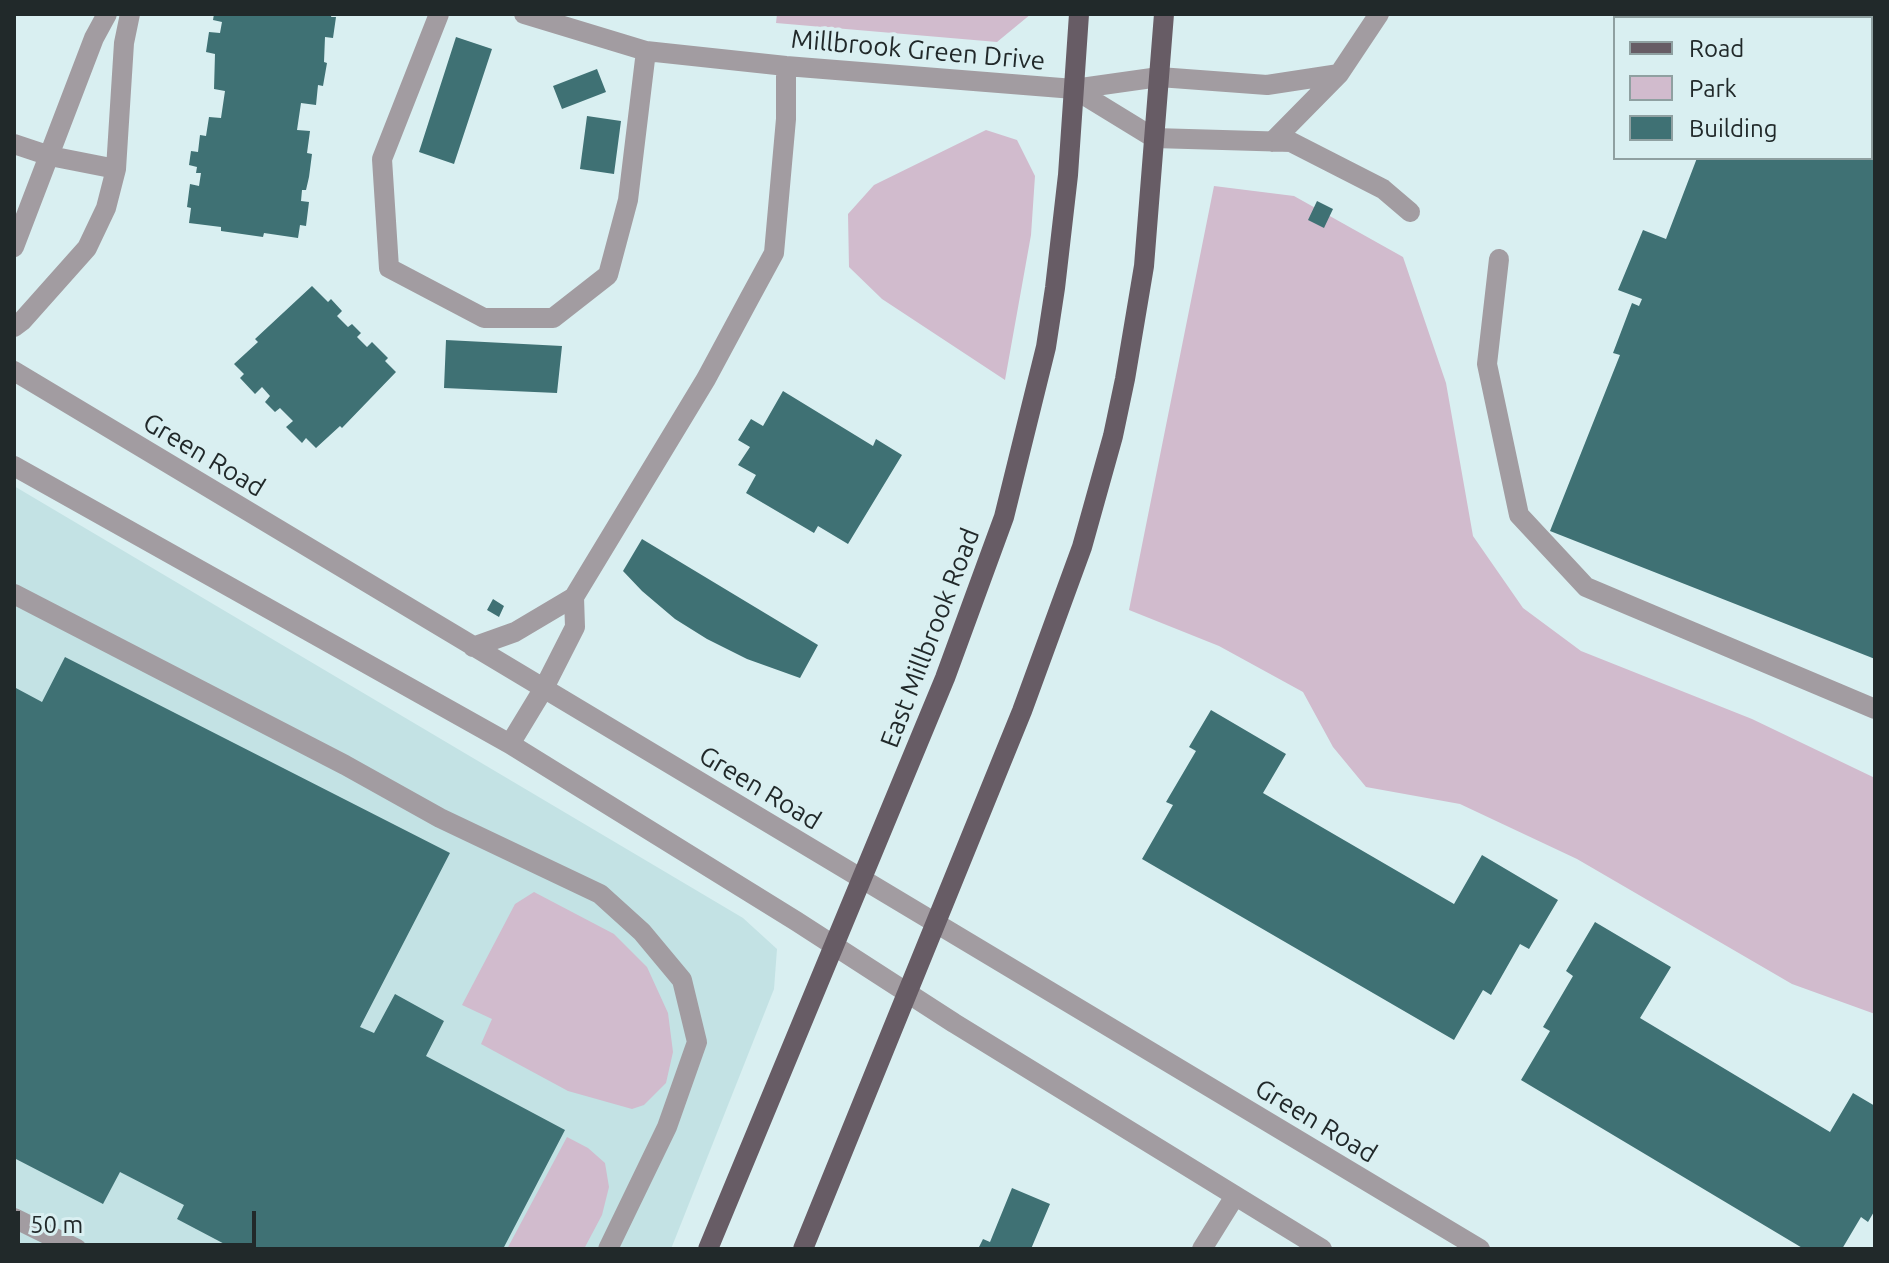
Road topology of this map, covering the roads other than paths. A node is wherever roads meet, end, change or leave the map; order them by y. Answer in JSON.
{"nodes":[{"id":1,"x":107,"y":14,"type":"edge"},
{"id":2,"x":130,"y":14,"type":"edge"},
{"id":3,"x":439,"y":14,"type":"edge"},
{"id":4,"x":524,"y":14,"type":"edge"},
{"id":5,"x":1079,"y":14,"type":"edge"},
{"id":6,"x":1164,"y":14,"type":"edge"},
{"id":7,"x":1379,"y":14,"type":"edge"},
{"id":8,"x":646,"y":51,"type":"junction"},
{"id":9,"x":786,"y":66,"type":"junction"},
{"id":10,"x":1339,"y":74,"type":"junction"},
{"id":11,"x":1159,"y":77,"type":"junction"},
{"id":12,"x":1074,"y":89,"type":"junction"},
{"id":13,"x":1154,"y":138,"type":"junction"},
{"id":14,"x":1272,"y":142,"type":"junction"},
{"id":15,"x":14,"y":144,"type":"edge"},
{"id":16,"x":50,"y":156,"type":"junction"},
{"id":17,"x":116,"y":169,"type":"junction"},
{"id":18,"x":1410,"y":212,"type":"dead end"},
{"id":19,"x":14,"y":247,"type":"edge"},
{"id":20,"x":1499,"y":259,"type":"dead end"},
{"id":21,"x":14,"y":327,"type":"edge"},
{"id":22,"x":14,"y":371,"type":"edge"},
{"id":23,"x":14,"y":466,"type":"edge"},
{"id":24,"x":14,"y":594,"type":"edge"},
{"id":25,"x":574,"y":597,"type":"junction"},
{"id":26,"x":473,"y":647,"type":"junction"},
{"id":27,"x":544,"y":688,"type":"junction"},
{"id":28,"x":1875,"y":709,"type":"edge"},
{"id":29,"x":510,"y":744,"type":"junction"},
{"id":30,"x":862,"y":880,"type":"junction"},
{"id":31,"x":936,"y":922,"type":"junction"},
{"id":32,"x":833,"y":945,"type":"junction"},
{"id":33,"x":906,"y":993,"type":"junction"},
{"id":34,"x":1235,"y":1196,"type":"junction"},
{"id":35,"x":14,"y":1218,"type":"edge"},
{"id":36,"x":77,"y":1249,"type":"edge"},
{"id":37,"x":608,"y":1249,"type":"edge"},
{"id":38,"x":708,"y":1249,"type":"edge"},
{"id":39,"x":803,"y":1249,"type":"edge"},
{"id":40,"x":1202,"y":1249,"type":"edge"},
{"id":41,"x":1322,"y":1249,"type":"edge"},
{"id":42,"x":1480,"y":1249,"type":"edge"}],
"edges":[{"from":1,"to":16,"type":"street"},
{"from":2,"to":17,"type":"street"},
{"from":3,"to":8,"type":"street"},
{"from":4,"to":8,"type":"street","name":"Millbrook Green Drive"},
{"from":5,"to":12,"type":"main road","name":"East Millbrook Road"},
{"from":6,"to":11,"type":"main road"},
{"from":7,"to":10,"type":"street"},
{"from":8,"to":9,"type":"street","name":"Millbrook Green Drive"},
{"from":9,"to":12,"type":"street","name":"Millbrook Green Drive"},
{"from":9,"to":25,"type":"street"},
{"from":10,"to":11,"type":"street"},
{"from":10,"to":14,"type":"street"},
{"from":11,"to":12,"type":"street"},
{"from":11,"to":13,"type":"main road"},
{"from":12,"to":13,"type":"street"},
{"from":12,"to":30,"type":"main road","name":"East Millbrook Road"},
{"from":13,"to":14,"type":"street"},
{"from":13,"to":31,"type":"main road"},
{"from":14,"to":18,"type":"street"},
{"from":15,"to":16,"type":"street"},
{"from":16,"to":17,"type":"street"},
{"from":16,"to":19,"type":"street"},
{"from":17,"to":21,"type":"street"},
{"from":20,"to":28,"type":"street"},
{"from":22,"to":26,"type":"street","name":"Green Road"},
{"from":23,"to":29,"type":"street"},
{"from":24,"to":37,"type":"street"},
{"from":25,"to":26,"type":"street"},
{"from":25,"to":27,"type":"street"},
{"from":26,"to":27,"type":"street","name":"Green Road"},
{"from":27,"to":29,"type":"street"},
{"from":27,"to":30,"type":"street","name":"Green Road"},
{"from":29,"to":32,"type":"street"},
{"from":30,"to":31,"type":"street","name":"Green Road"},
{"from":30,"to":32,"type":"main road","name":"East Millbrook Road"},
{"from":31,"to":33,"type":"main road"},
{"from":31,"to":42,"type":"street","name":"Green Road"},
{"from":32,"to":33,"type":"street"},
{"from":32,"to":38,"type":"main road","name":"East Millbrook Road"},
{"from":33,"to":34,"type":"street"},
{"from":33,"to":39,"type":"main road"},
{"from":34,"to":40,"type":"street"},
{"from":34,"to":41,"type":"street"},
{"from":35,"to":36,"type":"street"}]}
